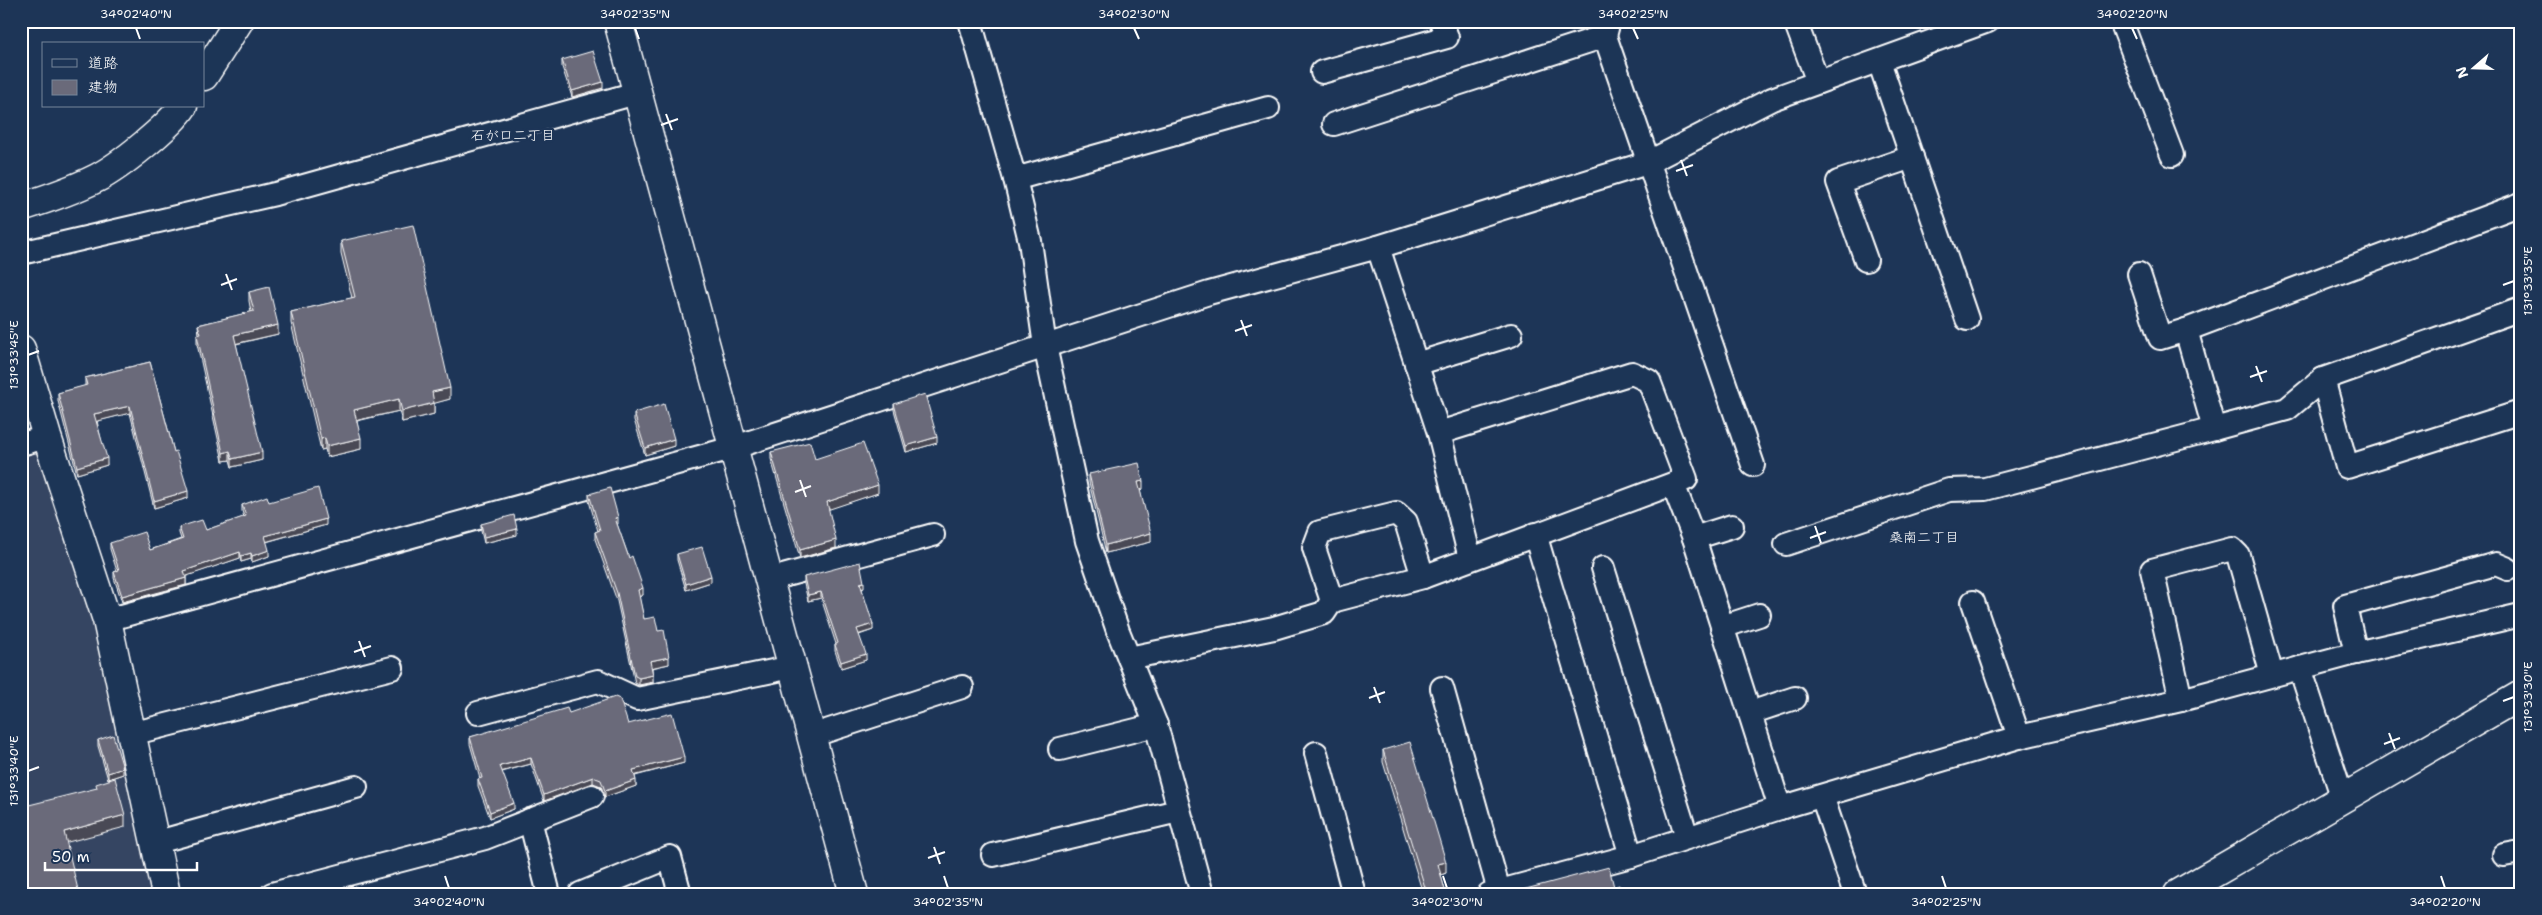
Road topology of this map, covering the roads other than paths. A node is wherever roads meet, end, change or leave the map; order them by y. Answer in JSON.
{"nodes":[{"id":1,"x":239,"y":21,"type":"edge"},
{"id":2,"x":618,"y":21,"type":"edge"},
{"id":3,"x":970,"y":21,"type":"edge"},
{"id":4,"x":1441,"y":21,"type":"edge"},
{"id":5,"x":1794,"y":21,"type":"edge"},
{"id":6,"x":1988,"y":21,"type":"edge"},
{"id":7,"x":2121,"y":21,"type":"edge"},
{"id":8,"x":1607,"y":29,"type":"edge"},
{"id":9,"x":1879,"y":61,"type":"junction"},
{"id":10,"x":1322,"y":72,"type":"dead end"},
{"id":11,"x":205,"y":74,"type":"edge"},
{"id":12,"x":1818,"y":82,"type":"junction"},
{"id":13,"x":636,"y":93,"type":"junction"},
{"id":14,"x":182,"y":108,"type":"edge"},
{"id":15,"x":1268,"y":108,"type":"dead end"},
{"id":16,"x":1334,"y":124,"type":"dead end"},
{"id":17,"x":2172,"y":155,"type":"dead end"},
{"id":18,"x":1912,"y":157,"type":"junction"},
{"id":19,"x":1647,"y":163,"type":"junction"},
{"id":20,"x":1015,"y":179,"type":"junction"},
{"id":21,"x":2521,"y":204,"type":"edge"},
{"id":22,"x":21,"y":207,"type":"edge"},
{"id":23,"x":1378,"y":247,"type":"junction"},
{"id":24,"x":21,"y":253,"type":"edge"},
{"id":25,"x":1866,"y":260,"type":"dead end"},
{"id":26,"x":2139,"y":274,"type":"dead end"},
{"id":27,"x":2521,"y":309,"type":"edge"},
{"id":28,"x":1967,"y":319,"type":"dead end"},
{"id":29,"x":2186,"y":330,"type":"junction"},
{"id":30,"x":1511,"y":335,"type":"dead end"},
{"id":31,"x":1045,"y":346,"type":"junction"},
{"id":32,"x":21,"y":349,"type":"edge"},
{"id":33,"x":1416,"y":364,"type":"junction"},
{"id":34,"x":2324,"y":379,"type":"junction"},
{"id":35,"x":2521,"y":412,"type":"edge"},
{"id":36,"x":2214,"y":429,"type":"junction"},
{"id":37,"x":1439,"y":433,"type":"junction"},
{"id":38,"x":34,"y":440,"type":"edge"},
{"id":39,"x":732,"y":448,"type":"junction"},
{"id":40,"x":1753,"y":464,"type":"dead end"},
{"id":41,"x":1673,"y":484,"type":"junction"},
{"id":42,"x":1732,"y":526,"type":"dead end"},
{"id":43,"x":1535,"y":534,"type":"junction"},
{"id":44,"x":933,"y":535,"type":"dead end"},
{"id":45,"x":1694,"y":538,"type":"junction"},
{"id":46,"x":1786,"y":544,"type":"dead end"},
{"id":47,"x":1470,"y":558,"type":"junction"},
{"id":48,"x":1603,"y":568,"type":"dead end"},
{"id":49,"x":2508,"y":569,"type":"dead end"},
{"id":50,"x":1423,"y":577,"type":"junction"},
{"id":51,"x":768,"y":580,"type":"junction"},
{"id":52,"x":1332,"y":601,"type":"junction"},
{"id":53,"x":1974,"y":602,"type":"dead end"},
{"id":54,"x":1759,"y":615,"type":"dead end"},
{"id":55,"x":2521,"y":615,"type":"edge"},
{"id":56,"x":107,"y":620,"type":"junction"},
{"id":57,"x":1722,"y":627,"type":"junction"},
{"id":58,"x":2356,"y":653,"type":"junction"},
{"id":59,"x":1129,"y":658,"type":"junction"},
{"id":60,"x":792,"y":666,"type":"junction"},
{"id":61,"x":392,"y":668,"type":"dead end"},
{"id":62,"x":2300,"y":668,"type":"junction"},
{"id":63,"x":2272,"y":675,"type":"junction"},
{"id":64,"x":962,"y":688,"type":"dead end"},
{"id":65,"x":1442,"y":688,"type":"dead end"},
{"id":66,"x":2521,"y":695,"type":"edge"},
{"id":67,"x":1795,"y":698,"type":"dead end"},
{"id":68,"x":2181,"y":700,"type":"junction"},
{"id":69,"x":478,"y":713,"type":"dead end"},
{"id":70,"x":1750,"y":713,"type":"junction"},
{"id":71,"x":1156,"y":725,"type":"junction"},
{"id":72,"x":131,"y":734,"type":"junction"},
{"id":73,"x":811,"y":736,"type":"junction"},
{"id":74,"x":2019,"y":737,"type":"junction"},
{"id":75,"x":1060,"y":749,"type":"dead end"},
{"id":76,"x":1316,"y":753,"type":"dead end"},
{"id":77,"x":356,"y":787,"type":"dead end"},
{"id":78,"x":592,"y":796,"type":"dead end"},
{"id":79,"x":1822,"y":796,"type":"junction"},
{"id":80,"x":2343,"y":799,"type":"junction"},
{"id":81,"x":1780,"y":808,"type":"junction"},
{"id":82,"x":1178,"y":811,"type":"junction"},
{"id":83,"x":530,"y":820,"type":"junction"},
{"id":84,"x":1688,"y":837,"type":"junction"},
{"id":85,"x":154,"y":843,"type":"junction"},
{"id":86,"x":993,"y":855,"type":"dead end"},
{"id":87,"x":1631,"y":856,"type":"junction"},
{"id":88,"x":1494,"y":892,"type":"edge"},
{"id":89,"x":166,"y":894,"type":"edge"},
{"id":90,"x":272,"y":894,"type":"edge"},
{"id":91,"x":549,"y":894,"type":"edge"},
{"id":92,"x":580,"y":894,"type":"edge"},
{"id":93,"x":680,"y":894,"type":"edge"},
{"id":94,"x":854,"y":894,"type":"edge"},
{"id":95,"x":1202,"y":894,"type":"edge"},
{"id":96,"x":1354,"y":894,"type":"edge"},
{"id":97,"x":1855,"y":894,"type":"edge"},
{"id":98,"x":2178,"y":894,"type":"edge"}],
"edges":[{"from":1,"to":11,"type":"street"},
{"from":2,"to":13,"type":"street"},
{"from":3,"to":20,"type":"street"},
{"from":4,"to":10,"type":"street"},
{"from":5,"to":12,"type":"street"},
{"from":6,"to":9,"type":"street"},
{"from":7,"to":17,"type":"street"},
{"from":8,"to":16,"type":"street"},
{"from":8,"to":19,"type":"street"},
{"from":9,"to":12,"type":"street"},
{"from":9,"to":18,"type":"street"},
{"from":12,"to":19,"type":"street"},
{"from":13,"to":24,"type":"street"},
{"from":13,"to":39,"type":"street"},
{"from":14,"to":22,"type":"street"},
{"from":15,"to":20,"type":"street"},
{"from":18,"to":25,"type":"street"},
{"from":18,"to":28,"type":"street"},
{"from":19,"to":23,"type":"street"},
{"from":19,"to":40,"type":"street"},
{"from":20,"to":31,"type":"street"},
{"from":21,"to":29,"type":"street"},
{"from":23,"to":31,"type":"street"},
{"from":23,"to":33,"type":"street"},
{"from":26,"to":29,"type":"street"},
{"from":27,"to":34,"type":"street"},
{"from":29,"to":36,"type":"street"},
{"from":30,"to":33,"type":"street"},
{"from":31,"to":39,"type":"street"},
{"from":31,"to":59,"type":"street"},
{"from":32,"to":38,"type":"street"},
{"from":33,"to":37,"type":"street"},
{"from":34,"to":35,"type":"street"},
{"from":34,"to":36,"type":"street"},
{"from":36,"to":46,"type":"street"},
{"from":37,"to":41,"type":"street"},
{"from":37,"to":47,"type":"street"},
{"from":38,"to":56,"type":"street"},
{"from":39,"to":51,"type":"street"},
{"from":39,"to":56,"type":"street"},
{"from":41,"to":43,"type":"street"},
{"from":41,"to":45,"type":"street"},
{"from":42,"to":45,"type":"street"},
{"from":43,"to":47,"type":"street"},
{"from":43,"to":87,"type":"street"},
{"from":44,"to":51,"type":"street"},
{"from":45,"to":57,"type":"street"},
{"from":47,"to":50,"type":"street"},
{"from":48,"to":84,"type":"street"},
{"from":49,"to":58,"type":"street"},
{"from":50,"to":52,"type":"street"},
{"from":50,"to":52,"type":"street"},
{"from":51,"to":60,"type":"street"},
{"from":52,"to":59,"type":"street"},
{"from":53,"to":74,"type":"street"},
{"from":54,"to":57,"type":"street"},
{"from":55,"to":58,"type":"street"},
{"from":56,"to":72,"type":"street"},
{"from":57,"to":70,"type":"street"},
{"from":58,"to":62,"type":"street"},
{"from":59,"to":71,"type":"street"},
{"from":60,"to":69,"type":"street"},
{"from":60,"to":73,"type":"street"},
{"from":61,"to":72,"type":"street"},
{"from":62,"to":63,"type":"street"},
{"from":62,"to":80,"type":"street"},
{"from":63,"to":68,"type":"street"},
{"from":63,"to":68,"type":"street"},
{"from":64,"to":73,"type":"street"},
{"from":65,"to":88,"type":"street"},
{"from":66,"to":80,"type":"street"},
{"from":67,"to":70,"type":"street"},
{"from":68,"to":74,"type":"street"},
{"from":70,"to":81,"type":"street"},
{"from":71,"to":75,"type":"street"},
{"from":71,"to":82,"type":"street"},
{"from":72,"to":85,"type":"street"},
{"from":73,"to":94,"type":"street"},
{"from":74,"to":79,"type":"street"},
{"from":76,"to":96,"type":"street"},
{"from":77,"to":85,"type":"street"},
{"from":78,"to":83,"type":"street"},
{"from":79,"to":81,"type":"street"},
{"from":79,"to":97,"type":"street"},
{"from":80,"to":98,"type":"street"},
{"from":81,"to":84,"type":"street"},
{"from":82,"to":86,"type":"street"},
{"from":82,"to":95,"type":"street"},
{"from":83,"to":90,"type":"street"},
{"from":83,"to":91,"type":"street"},
{"from":84,"to":87,"type":"street"},
{"from":85,"to":89,"type":"street"},
{"from":87,"to":88,"type":"street"},
{"from":92,"to":93,"type":"street"}]}
